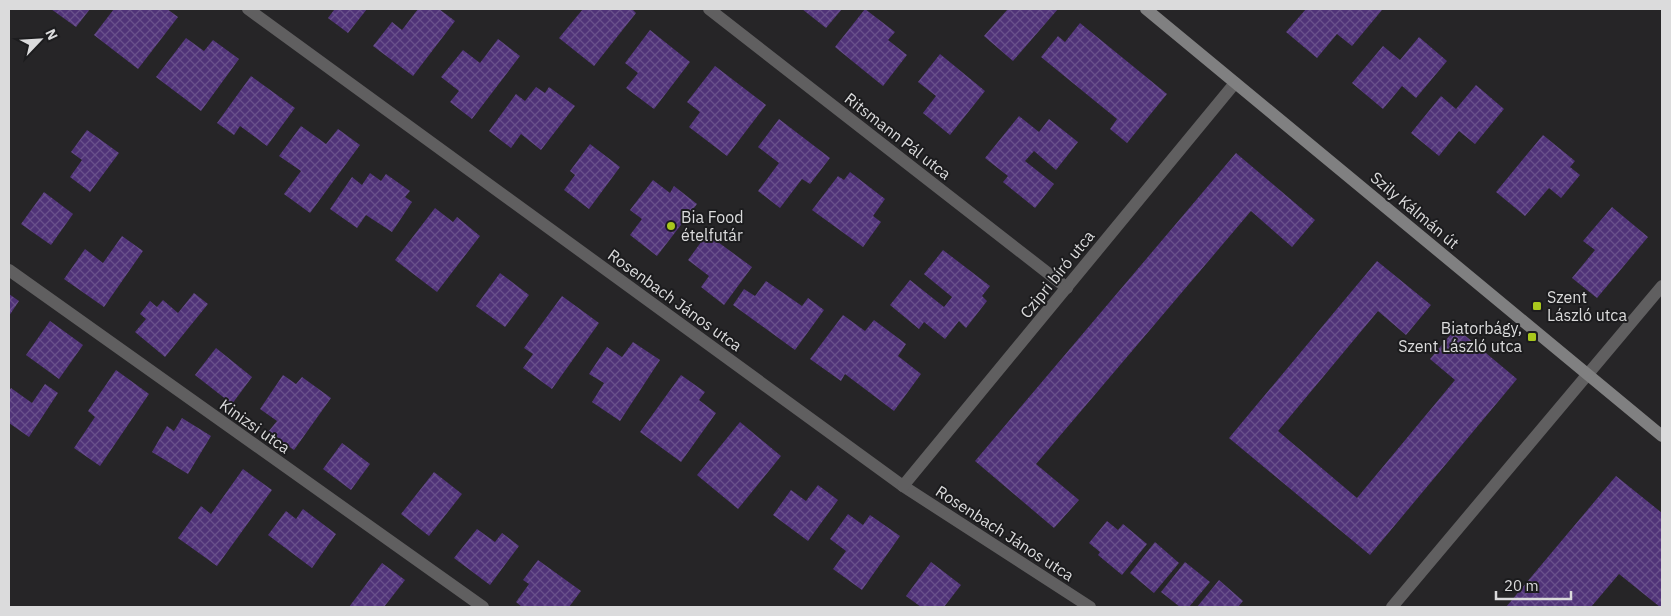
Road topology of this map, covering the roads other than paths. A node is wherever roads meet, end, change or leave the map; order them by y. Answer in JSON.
{"nodes":[{"id":1,"x":248,"y":9,"type":"edge"},
{"id":2,"x":710,"y":9,"type":"edge"},
{"id":3,"x":1146,"y":9,"type":"edge"},
{"id":4,"x":1235,"y":83,"type":"junction"},
{"id":5,"x":9,"y":270,"type":"edge"},
{"id":6,"x":1662,"y":286,"type":"edge"},
{"id":7,"x":1067,"y":288,"type":"junction"},
{"id":8,"x":1588,"y":374,"type":"junction"},
{"id":9,"x":1662,"y":436,"type":"edge"},
{"id":10,"x":902,"y":486,"type":"junction"},
{"id":11,"x":483,"y":607,"type":"edge"},
{"id":12,"x":1090,"y":607,"type":"edge"},
{"id":13,"x":1392,"y":607,"type":"edge"}],
"edges":[{"from":1,"to":10,"type":"street","name":"Rosenbach János utca"},
{"from":2,"to":7,"type":"street","name":"Ritsmann Pál utca"},
{"from":3,"to":4,"type":"street","name":"Szily Kálmán út"},
{"from":4,"to":7,"type":"street","name":"Czipri bíró utca"},
{"from":4,"to":8,"type":"street","name":"Szily Kálmán út"},
{"from":5,"to":11,"type":"street","name":"Kinizsi utca"},
{"from":6,"to":8,"type":"street"},
{"from":7,"to":10,"type":"street","name":"Czipri bíró utca"},
{"from":8,"to":9,"type":"street","name":"Szily Kálmán út"},
{"from":8,"to":13,"type":"street"},
{"from":10,"to":12,"type":"street","name":"Rosenbach János utca"}]}
